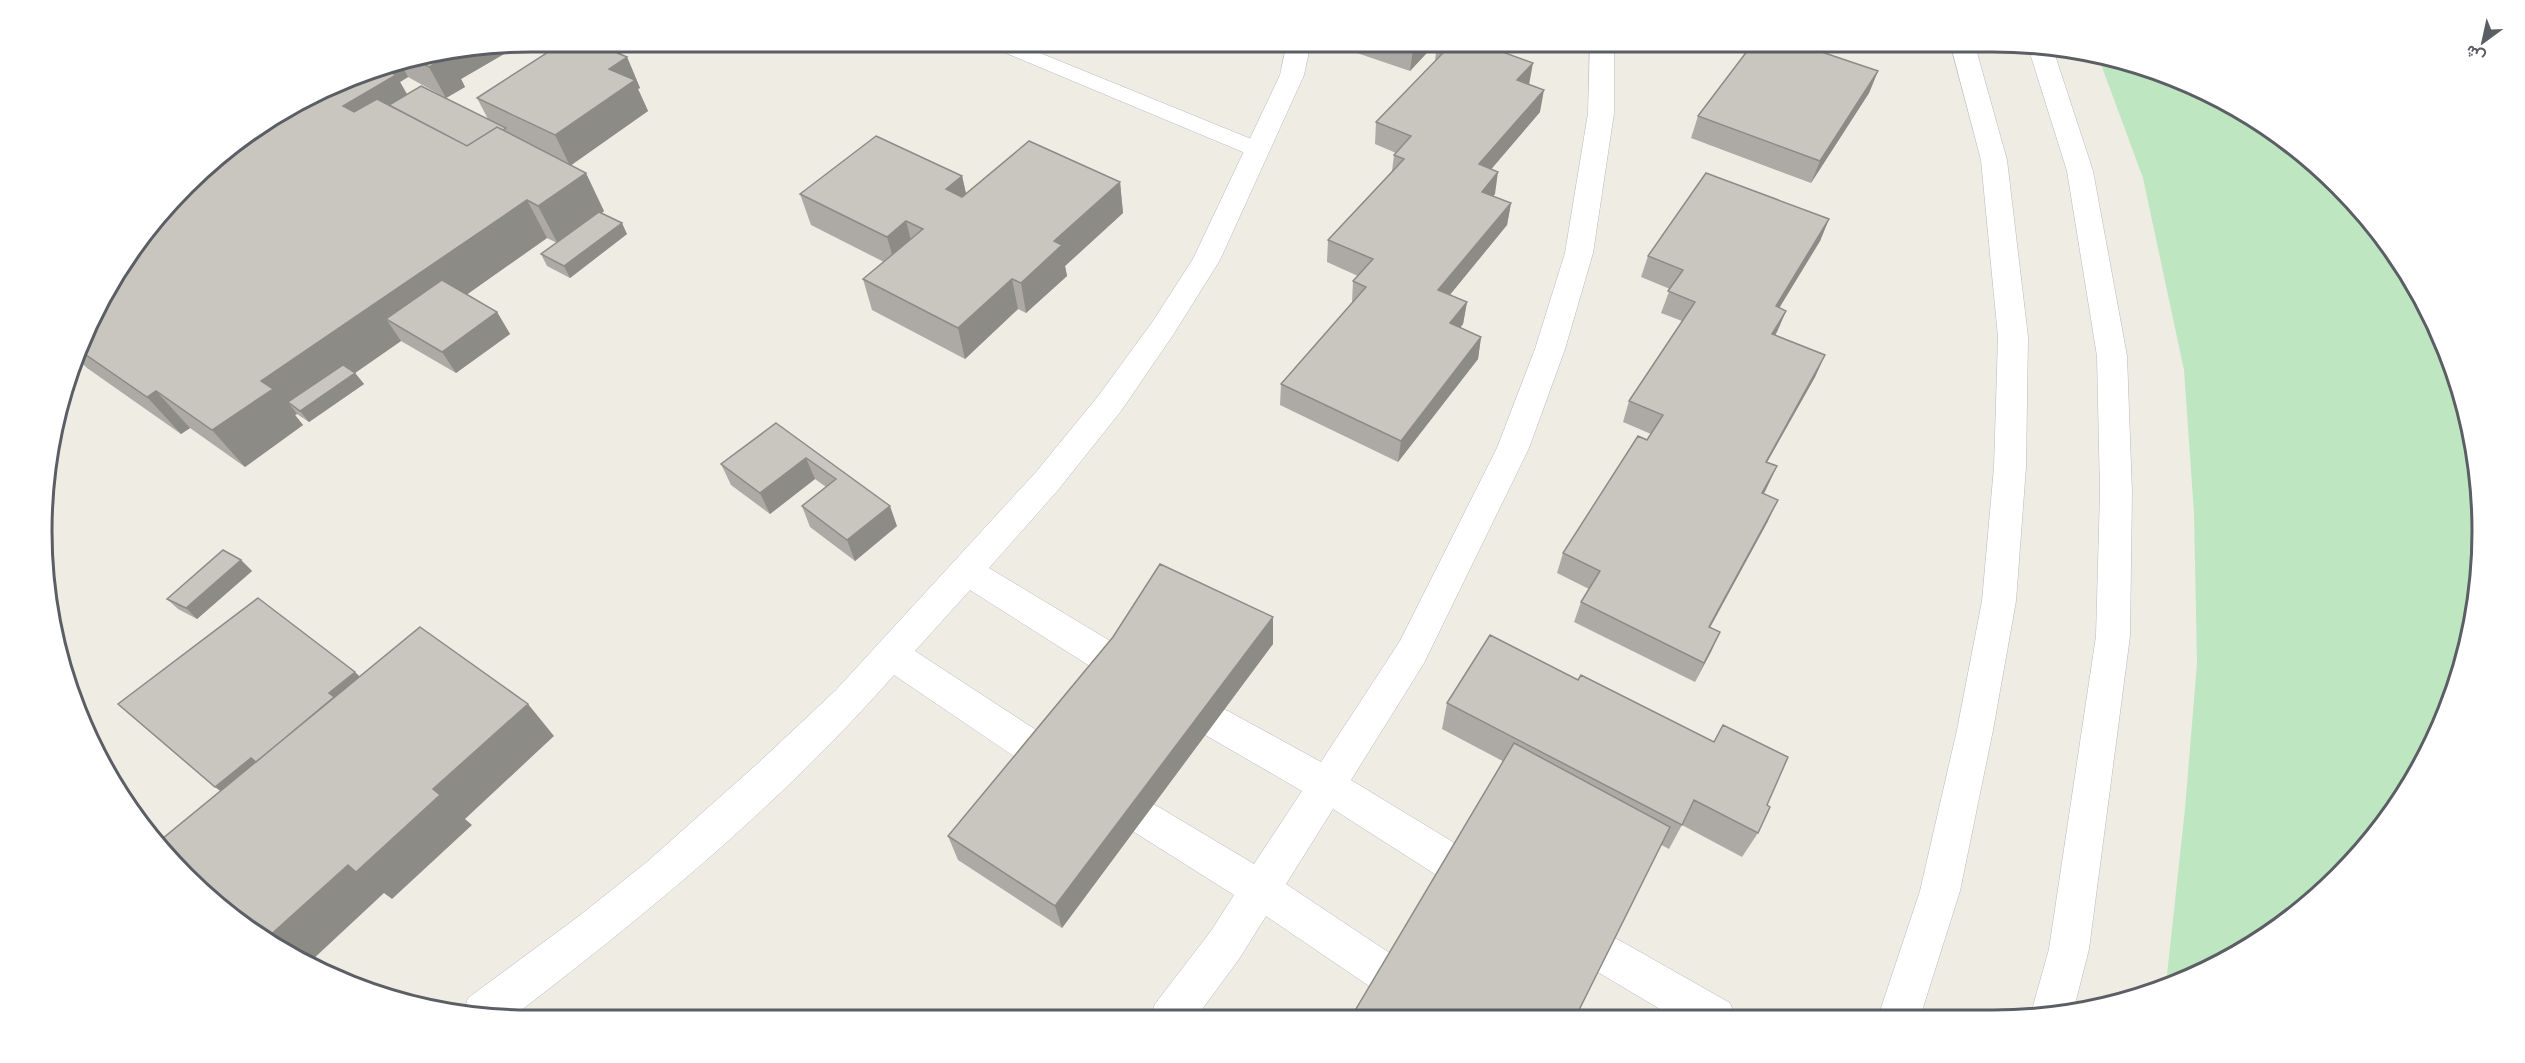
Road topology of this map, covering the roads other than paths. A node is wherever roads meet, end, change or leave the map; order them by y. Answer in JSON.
{"nodes":[{"id":1,"x":1020,"y":52,"type":"edge"},
{"id":2,"x":1297,"y":52,"type":"edge"},
{"id":3,"x":1602,"y":52,"type":"edge"},
{"id":4,"x":1965,"y":52,"type":"edge"},
{"id":5,"x":2043,"y":56,"type":"edge"},
{"id":6,"x":1258,"y":150,"type":"junction"},
{"id":7,"x":968,"y":572,"type":"junction"},
{"id":8,"x":892,"y":655,"type":"junction"},
{"id":9,"x":1117,"y":664,"type":"edge"},
{"id":10,"x":1215,"y":722,"type":"edge"},
{"id":11,"x":1043,"y":755,"type":"edge"},
{"id":12,"x":1328,"y":786,"type":"junction"},
{"id":13,"x":1144,"y":819,"type":"edge"},
{"id":14,"x":1452,"y":863,"type":"edge"},
{"id":15,"x":1261,"y":890,"type":"junction"},
{"id":16,"x":1605,"y":954,"type":"edge"},
{"id":17,"x":1386,"y":974,"type":"edge"},
{"id":18,"x":2054,"y":1006,"type":"edge"},
{"id":19,"x":490,"y":1008,"type":"edge"},
{"id":20,"x":1177,"y":1010,"type":"edge"},
{"id":21,"x":1701,"y":1010,"type":"edge"},
{"id":22,"x":1901,"y":1010,"type":"edge"}],
"edges":[{"from":1,"to":6,"type":"lane"},
{"from":2,"to":6,"type":"street"},
{"from":3,"to":12,"type":"street"},
{"from":4,"to":22,"type":"street"},
{"from":5,"to":18,"type":"street"},
{"from":6,"to":7,"type":"street"},
{"from":7,"to":8,"type":"street"},
{"from":7,"to":9,"type":"street"},
{"from":8,"to":11,"type":"street"},
{"from":8,"to":19,"type":"street"},
{"from":10,"to":12,"type":"street"},
{"from":12,"to":14,"type":"street"},
{"from":12,"to":15,"type":"street"},
{"from":13,"to":15,"type":"street"},
{"from":15,"to":17,"type":"street"},
{"from":15,"to":20,"type":"street"},
{"from":16,"to":21,"type":"street"}]}
